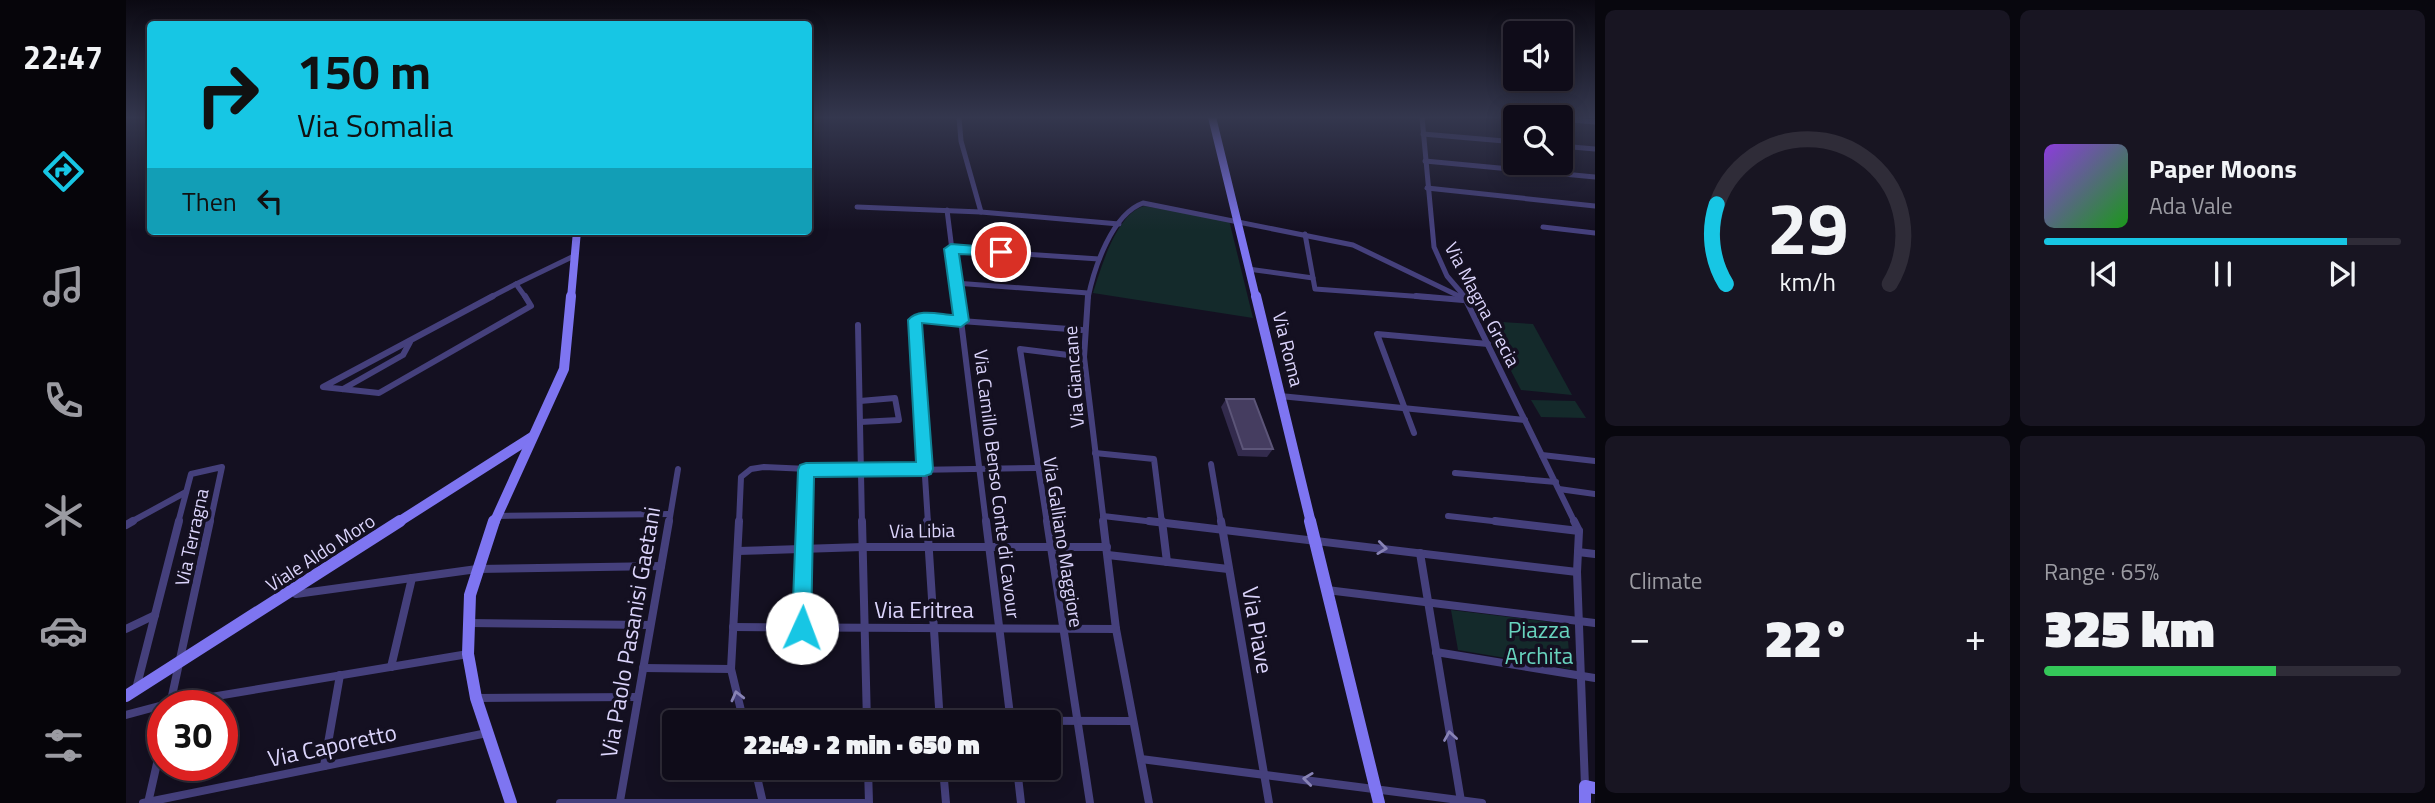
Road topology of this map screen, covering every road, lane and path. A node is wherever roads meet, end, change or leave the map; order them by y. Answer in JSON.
{"nodes":[{"id":1,"x":965,"y":154,"type":"edge"},
{"id":2,"x":1221,"y":154,"type":"edge"},
{"id":3,"x":1425,"y":154,"type":"edge"},
{"id":4,"x":1425,"y":161,"type":"junction"},
{"id":5,"x":1595,"y":177,"type":"edge"},
{"id":6,"x":1427,"y":188,"type":"junction"},
{"id":7,"x":1595,"y":206,"type":"edge"},
{"id":8,"x":857,"y":207,"type":"dead end"},
{"id":9,"x":947,"y":210,"type":"junction"},
{"id":10,"x":981,"y":212,"type":"junction"},
{"id":11,"x":1236,"y":220,"type":"junction"},
{"id":12,"x":1119,"y":224,"type":"junction"},
{"id":13,"x":1543,"y":228,"type":"dead end"},
{"id":14,"x":1595,"y":233,"type":"edge"},
{"id":15,"x":1305,"y":234,"type":"junction"},
{"id":16,"x":577,"y":235,"type":"edge"},
{"id":17,"x":951,"y":249,"type":"junction"},
{"id":18,"x":575,"y":256,"type":"junction"},
{"id":19,"x":1100,"y":258,"type":"junction"},
{"id":20,"x":1248,"y":270,"type":"junction"},
{"id":21,"x":1313,"y":278,"type":"junction"},
{"id":22,"x":955,"y":283,"type":"junction"},
{"id":23,"x":516,"y":284,"type":"junction"},
{"id":24,"x":1088,"y":293,"type":"junction"},
{"id":25,"x":1467,"y":300,"type":"junction"},
{"id":26,"x":961,"y":321,"type":"junction"},
{"id":27,"x":858,"y":325,"type":"dead end"},
{"id":28,"x":1083,"y":330,"type":"junction"},
{"id":29,"x":411,"y":340,"type":"junction"},
{"id":30,"x":1488,"y":344,"type":"junction"},
{"id":31,"x":1084,"y":357,"type":"junction"},
{"id":32,"x":342,"y":389,"type":"junction"},
{"id":33,"x":1280,"y":396,"type":"junction"},
{"id":34,"x":860,"y":401,"type":"junction"},
{"id":35,"x":1404,"y":408,"type":"junction"},
{"id":36,"x":1525,"y":420,"type":"junction"},
{"id":37,"x":860,"y":422,"type":"junction"},
{"id":38,"x":1414,"y":433,"type":"dead end"},
{"id":39,"x":530,"y":442,"type":"junction"},
{"id":40,"x":1095,"y":453,"type":"junction"},
{"id":41,"x":1542,"y":455,"type":"junction"},
{"id":42,"x":1595,"y":461,"type":"edge"},
{"id":43,"x":1211,"y":464,"type":"dead end"},
{"id":44,"x":980,"y":468,"type":"junction"},
{"id":45,"x":1037,"y":468,"type":"junction"},
{"id":46,"x":678,"y":469,"type":"dead end"},
{"id":47,"x":925,"y":469,"type":"junction"},
{"id":48,"x":806,"y":470,"type":"junction"},
{"id":49,"x":861,"y":470,"type":"junction"},
{"id":50,"x":1455,"y":473,"type":"dead end"},
{"id":51,"x":1557,"y":486,"type":"junction"},
{"id":52,"x":186,"y":492,"type":"junction"},
{"id":53,"x":1595,"y":494,"type":"edge"},
{"id":54,"x":670,"y":514,"type":"junction"},
{"id":55,"x":496,"y":516,"type":"junction"},
{"id":56,"x":1103,"y":516,"type":"junction"},
{"id":57,"x":1448,"y":516,"type":"dead end"},
{"id":58,"x":1161,"y":523,"type":"junction"},
{"id":59,"x":126,"y":525,"type":"edge"},
{"id":60,"x":1222,"y":529,"type":"junction"},
{"id":61,"x":1579,"y":531,"type":"junction"},
{"id":62,"x":1314,"y":540,"type":"junction"},
{"id":63,"x":990,"y":545,"type":"junction"},
{"id":64,"x":929,"y":546,"type":"junction"},
{"id":65,"x":1049,"y":546,"type":"junction"},
{"id":66,"x":863,"y":547,"type":"junction"},
{"id":67,"x":804,"y":549,"type":"junction"},
{"id":68,"x":738,"y":551,"type":"junction"},
{"id":69,"x":1108,"y":551,"type":"junction"},
{"id":70,"x":1578,"y":552,"type":"junction"},
{"id":71,"x":1420,"y":553,"type":"junction"},
{"id":72,"x":1595,"y":554,"type":"edge"},
{"id":73,"x":1167,"y":562,"type":"junction"},
{"id":74,"x":661,"y":566,"type":"junction"},
{"id":75,"x":477,"y":569,"type":"junction"},
{"id":76,"x":1228,"y":569,"type":"junction"},
{"id":77,"x":1577,"y":572,"type":"junction"},
{"id":78,"x":412,"y":578,"type":"junction"},
{"id":79,"x":1327,"y":590,"type":"junction"},
{"id":80,"x":296,"y":594,"type":"junction"},
{"id":81,"x":1428,"y":602,"type":"junction"},
{"id":82,"x":155,"y":615,"type":"junction"},
{"id":83,"x":1579,"y":621,"type":"junction"},
{"id":84,"x":467,"y":623,"type":"junction"},
{"id":85,"x":1595,"y":623,"type":"edge"},
{"id":86,"x":650,"y":625,"type":"junction"},
{"id":87,"x":733,"y":627,"type":"junction"},
{"id":88,"x":802,"y":628,"type":"junction"},
{"id":89,"x":865,"y":628,"type":"junction"},
{"id":90,"x":936,"y":628,"type":"junction"},
{"id":91,"x":126,"y":629,"type":"edge"},
{"id":92,"x":1000,"y":629,"type":"junction"},
{"id":93,"x":1062,"y":629,"type":"junction"},
{"id":94,"x":1115,"y":629,"type":"junction"},
{"id":95,"x":1436,"y":652,"type":"junction"},
{"id":96,"x":468,"y":654,"type":"junction"},
{"id":97,"x":180,"y":665,"type":"junction"},
{"id":98,"x":391,"y":667,"type":"junction"},
{"id":99,"x":643,"y":668,"type":"junction"},
{"id":100,"x":731,"y":669,"type":"junction"},
{"id":101,"x":340,"y":675,"type":"junction"},
{"id":102,"x":1581,"y":676,"type":"junction"},
{"id":103,"x":1595,"y":678,"type":"edge"},
{"id":104,"x":172,"y":690,"type":"edge"},
{"id":105,"x":238,"y":693,"type":"edge"},
{"id":106,"x":130,"y":697,"type":"edge"},
{"id":107,"x":638,"y":697,"type":"junction"},
{"id":108,"x":476,"y":698,"type":"junction"},
{"id":109,"x":147,"y":710,"type":"edge"},
{"id":110,"x":740,"y":710,"type":"edge"},
{"id":111,"x":867,"y":710,"type":"edge"},
{"id":112,"x":940,"y":710,"type":"edge"},
{"id":113,"x":1010,"y":710,"type":"edge"},
{"id":114,"x":126,"y":715,"type":"edge"},
{"id":115,"x":1061,"y":721,"type":"edge"},
{"id":116,"x":1076,"y":721,"type":"junction"},
{"id":117,"x":1133,"y":721,"type":"junction"},
{"id":118,"x":488,"y":733,"type":"junction"},
{"id":119,"x":1141,"y":759,"type":"junction"},
{"id":120,"x":324,"y":766,"type":"junction"},
{"id":121,"x":1263,"y":774,"type":"junction"},
{"id":122,"x":758,"y":780,"type":"edge"},
{"id":123,"x":867,"y":780,"type":"edge"},
{"id":124,"x":944,"y":780,"type":"edge"},
{"id":125,"x":1018,"y":780,"type":"edge"},
{"id":126,"x":152,"y":781,"type":"edge"},
{"id":127,"x":1590,"y":787,"type":"edge"},
{"id":128,"x":1376,"y":788,"type":"junction"},
{"id":129,"x":620,"y":801,"type":"edge"},
{"id":130,"x":650,"y":802,"type":"edge"},
{"id":131,"x":763,"y":802,"type":"edge"},
{"id":132,"x":1461,"y":802,"type":"edge"},
{"id":133,"x":146,"y":803,"type":"edge"},
{"id":134,"x":511,"y":803,"type":"edge"},
{"id":135,"x":560,"y":803,"type":"edge"},
{"id":136,"x":601,"y":803,"type":"edge"},
{"id":137,"x":866,"y":803,"type":"edge"},
{"id":138,"x":946,"y":803,"type":"edge"},
{"id":139,"x":1021,"y":803,"type":"edge"},
{"id":140,"x":1090,"y":803,"type":"edge"},
{"id":141,"x":1149,"y":803,"type":"edge"},
{"id":142,"x":1269,"y":803,"type":"edge"},
{"id":143,"x":1379,"y":803,"type":"edge"},
{"id":144,"x":1482,"y":803,"type":"edge"},
{"id":145,"x":1585,"y":803,"type":"edge"}],
"edges":[{"from":1,"to":10,"type":"street"},
{"from":2,"to":11,"type":"street","name":"Via Roma"},
{"from":3,"to":4,"type":"street","name":"Via Magna Grecia"},
{"from":4,"to":5,"type":"street"},
{"from":4,"to":6,"type":"street","name":"Via Magna Grecia"},
{"from":6,"to":7,"type":"street"},
{"from":6,"to":25,"type":"street","name":"Via Magna Grecia"},
{"from":8,"to":9,"type":"street"},
{"from":9,"to":10,"type":"street"},
{"from":9,"to":17,"type":"street","name":"Via Camillo Benso Conte di Cavour"},
{"from":10,"to":12,"type":"street"},
{"from":11,"to":12,"type":"street","name":"Via Giancane"},
{"from":11,"to":15,"type":"street"},
{"from":11,"to":20,"type":"street","name":"Via Roma"},
{"from":12,"to":19,"type":"street","name":"Via Giancane"},
{"from":13,"to":14,"type":"street"},
{"from":15,"to":21,"type":"street"},
{"from":15,"to":25,"type":"street"},
{"from":16,"to":18,"type":"street"},
{"from":17,"to":19,"type":"street"},
{"from":17,"to":22,"type":"street","name":"Via Camillo Benso Conte di Cavour"},
{"from":18,"to":23,"type":"street"},
{"from":18,"to":39,"type":"street"},
{"from":19,"to":24,"type":"street","name":"Via Giancane"},
{"from":20,"to":21,"type":"street"},
{"from":20,"to":33,"type":"street","name":"Via Roma"},
{"from":21,"to":25,"type":"street"},
{"from":22,"to":24,"type":"street"},
{"from":22,"to":26,"type":"street","name":"Via Camillo Benso Conte di Cavour"},
{"from":23,"to":29,"type":"street"},
{"from":23,"to":32,"type":"street"},
{"from":24,"to":28,"type":"street","name":"Via Giancane"},
{"from":25,"to":30,"type":"street","name":"Via Magna Grecia"},
{"from":26,"to":28,"type":"street"},
{"from":26,"to":44,"type":"street","name":"Via Camillo Benso Conte di Cavour"},
{"from":26,"to":47,"type":"street"},
{"from":27,"to":34,"type":"street"},
{"from":28,"to":31,"type":"street","name":"Via Giancane"},
{"from":29,"to":32,"type":"street"},
{"from":29,"to":32,"type":"street"},
{"from":30,"to":35,"type":"street"},
{"from":30,"to":36,"type":"street","name":"Via Magna Grecia"},
{"from":31,"to":40,"type":"street","name":"Via Giancane"},
{"from":31,"to":45,"type":"street","name":"Via Galliano Maggiore"},
{"from":33,"to":35,"type":"street"},
{"from":33,"to":62,"type":"street","name":"Via Roma"},
{"from":34,"to":37,"type":"street"},
{"from":34,"to":37,"type":"street"},
{"from":35,"to":36,"type":"street"},
{"from":35,"to":38,"type":"street"},
{"from":36,"to":41,"type":"street","name":"Via Magna Grecia"},
{"from":37,"to":49,"type":"street"},
{"from":39,"to":55,"type":"street"},
{"from":39,"to":80,"type":"street","name":"Viale Aldo Moro"},
{"from":39,"to":97,"type":"street","name":"Viale Aldo Moro"},
{"from":40,"to":56,"type":"street","name":"Via Giancane"},
{"from":40,"to":58,"type":"street","name":"Via Giancane"},
{"from":41,"to":42,"type":"street"},
{"from":41,"to":51,"type":"street","name":"Via Magna Grecia"},
{"from":43,"to":60,"type":"street","name":"Via Piave"},
{"from":44,"to":45,"type":"street"},
{"from":44,"to":47,"type":"street"},
{"from":44,"to":63,"type":"street","name":"Via Camillo Benso Conte di Cavour"},
{"from":45,"to":65,"type":"street","name":"Via Galliano Maggiore"},
{"from":46,"to":54,"type":"street","name":"Via Paolo Pasanisi Gaetani"},
{"from":47,"to":49,"type":"street"},
{"from":47,"to":64,"type":"street"},
{"from":48,"to":49,"type":"street"},
{"from":48,"to":67,"type":"street"},
{"from":48,"to":68,"type":"street"},
{"from":49,"to":66,"type":"street"},
{"from":50,"to":51,"type":"street"},
{"from":51,"to":53,"type":"street"},
{"from":51,"to":61,"type":"street","name":"Via Magna Grecia"},
{"from":52,"to":59,"type":"street"},
{"from":52,"to":82,"type":"street","name":"Via Terragna"},
{"from":52,"to":97,"type":"street","name":"Via Terragna"},
{"from":54,"to":55,"type":"street"},
{"from":54,"to":74,"type":"street","name":"Via Paolo Pasanisi Gaetani"},
{"from":55,"to":75,"type":"street"},
{"from":56,"to":58,"type":"street"},
{"from":56,"to":69,"type":"street","name":"Via Giancane"},
{"from":57,"to":61,"type":"street"},
{"from":58,"to":60,"type":"street"},
{"from":58,"to":73,"type":"street","name":"Via Giancane"},
{"from":60,"to":62,"type":"street"},
{"from":60,"to":76,"type":"street","name":"Via Piave"},
{"from":61,"to":70,"type":"street"},
{"from":62,"to":71,"type":"street","one_way":true},
{"from":62,"to":79,"type":"street","name":"Via Roma"},
{"from":63,"to":64,"type":"street","name":"Via Libia"},
{"from":63,"to":65,"type":"street","name":"Via Libia"},
{"from":63,"to":92,"type":"street","name":"Via Camillo Benso Conte di Cavour"},
{"from":64,"to":66,"type":"street","name":"Via Libia"},
{"from":64,"to":90,"type":"street"},
{"from":65,"to":69,"type":"street","name":"Via Libia"},
{"from":65,"to":93,"type":"street","name":"Via Galliano Maggiore"},
{"from":66,"to":67,"type":"street","name":"Via Libia"},
{"from":66,"to":89,"type":"street"},
{"from":67,"to":68,"type":"street","name":"Via Libia"},
{"from":67,"to":88,"type":"street"},
{"from":68,"to":87,"type":"street"},
{"from":69,"to":73,"type":"street","name":"Via Libia"},
{"from":69,"to":94,"type":"street","name":"Via Giancane"},
{"from":70,"to":72,"type":"street"},
{"from":70,"to":77,"type":"street"},
{"from":71,"to":77,"type":"street"},
{"from":71,"to":81,"type":"street"},
{"from":73,"to":76,"type":"street","name":"Via Libia"},
{"from":74,"to":75,"type":"street"},
{"from":74,"to":86,"type":"street","name":"Via Paolo Pasanisi Gaetani"},
{"from":75,"to":78,"type":"street"},
{"from":75,"to":84,"type":"street"},
{"from":76,"to":121,"type":"street","name":"Via Piave"},
{"from":77,"to":83,"type":"street"},
{"from":78,"to":80,"type":"street"},
{"from":78,"to":98,"type":"street"},
{"from":79,"to":81,"type":"street"},
{"from":79,"to":128,"type":"street","name":"Via Roma"},
{"from":80,"to":97,"type":"street","name":"Viale Aldo Moro"},
{"from":81,"to":83,"type":"street"},
{"from":81,"to":95,"type":"street"},
{"from":82,"to":91,"type":"street"},
{"from":82,"to":106,"type":"street","name":"Via Terragna"},
{"from":83,"to":85,"type":"street"},
{"from":83,"to":102,"type":"street"},
{"from":84,"to":86,"type":"street"},
{"from":84,"to":96,"type":"street"},
{"from":86,"to":99,"type":"street","name":"Via Paolo Pasanisi Gaetani"},
{"from":87,"to":88,"type":"street","name":"Via Eritrea"},
{"from":87,"to":100,"type":"street"},
{"from":88,"to":89,"type":"street","name":"Via Eritrea"},
{"from":89,"to":90,"type":"street","name":"Via Eritrea"},
{"from":89,"to":111,"type":"street"},
{"from":90,"to":92,"type":"street","name":"Via Eritrea"},
{"from":90,"to":112,"type":"street"},
{"from":92,"to":93,"type":"street","name":"Via Eritrea"},
{"from":92,"to":113,"type":"street","name":"Via Camillo Benso Conte di Cavour"},
{"from":93,"to":94,"type":"street","name":"Via Eritrea"},
{"from":93,"to":116,"type":"street","name":"Via Galliano Maggiore"},
{"from":94,"to":117,"type":"street","name":"Via Giancane"},
{"from":95,"to":102,"type":"street"},
{"from":132,"to":95,"type":"street","one_way":true},
{"from":96,"to":98,"type":"street"},
{"from":96,"to":108,"type":"street"},
{"from":97,"to":104,"type":"street","name":"Via Terragna"},
{"from":97,"to":106,"type":"street","name":"Viale Aldo Moro"},
{"from":98,"to":101,"type":"street"},
{"from":99,"to":100,"type":"street"},
{"from":99,"to":107,"type":"street","name":"Via Paolo Pasanisi Gaetani"},
{"from":110,"to":100,"type":"street","one_way":true},
{"from":101,"to":105,"type":"street"},
{"from":101,"to":120,"type":"street"},
{"from":102,"to":103,"type":"street"},
{"from":102,"to":127,"type":"street"},
{"from":107,"to":108,"type":"street"},
{"from":107,"to":129,"type":"street","name":"Via Paolo Pasanisi Gaetani"},
{"from":108,"to":118,"type":"street"},
{"from":109,"to":114,"type":"street"},
{"from":115,"to":116,"type":"street"},
{"from":116,"to":117,"type":"street"},
{"from":116,"to":140,"type":"street","name":"Via Galliano Maggiore"},
{"from":117,"to":119,"type":"street","name":"Via Giancane"},
{"from":118,"to":120,"type":"street","name":"Via Caporetto"},
{"from":118,"to":134,"type":"street"},
{"from":119,"to":121,"type":"street"},
{"from":119,"to":141,"type":"street","name":"Via Giancane"},
{"from":120,"to":133,"type":"street","name":"Via Caporetto"},
{"from":128,"to":121,"type":"street","one_way":true},
{"from":121,"to":142,"type":"street","name":"Via Piave"},
{"from":122,"to":131,"type":"street"},
{"from":123,"to":137,"type":"street"},
{"from":124,"to":138,"type":"street"},
{"from":125,"to":139,"type":"street"},
{"from":126,"to":133,"type":"street"},
{"from":127,"to":145,"type":"street"},
{"from":128,"to":132,"type":"street"},
{"from":128,"to":143,"type":"street","name":"Via Roma"},
{"from":129,"to":130,"type":"street"},
{"from":129,"to":136,"type":"street"},
{"from":130,"to":131,"type":"street"},
{"from":131,"to":137,"type":"street"},
{"from":132,"to":144,"type":"street"},
{"from":135,"to":136,"type":"street"}]}
